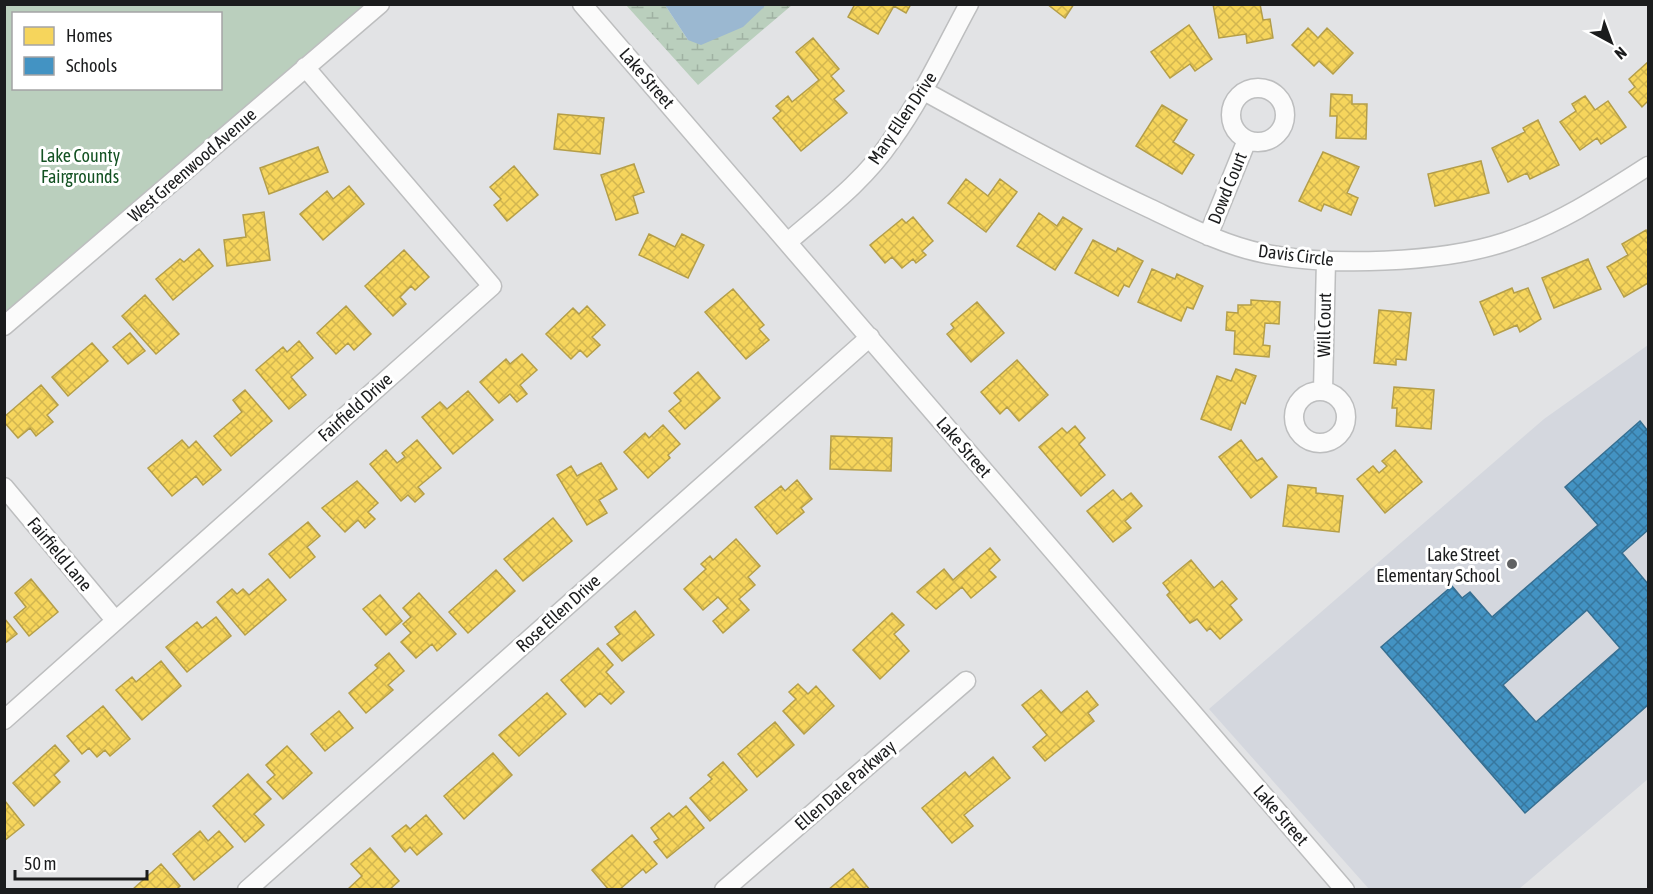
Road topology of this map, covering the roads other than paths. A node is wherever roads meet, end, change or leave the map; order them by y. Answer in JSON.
{"nodes":[{"id":1,"x":380,"y":4,"type":"edge"},
{"id":2,"x":582,"y":4,"type":"edge"},
{"id":3,"x":969,"y":4,"type":"edge"},
{"id":4,"x":305,"y":68,"type":"junction"},
{"id":5,"x":924,"y":91,"type":"junction"},
{"id":6,"x":1246,"y":140,"type":"dead end"},
{"id":7,"x":1648,"y":166,"type":"edge"},
{"id":8,"x":1208,"y":236,"type":"junction"},
{"id":9,"x":789,"y":241,"type":"junction"},
{"id":10,"x":1326,"y":260,"type":"junction"},
{"id":11,"x":4,"y":326,"type":"edge"},
{"id":12,"x":870,"y":338,"type":"junction"},
{"id":13,"x":1323,"y":390,"type":"dead end"},
{"id":14,"x":4,"y":487,"type":"edge"},
{"id":15,"x":115,"y":620,"type":"junction"},
{"id":16,"x":966,"y":681,"type":"dead end"},
{"id":17,"x":4,"y":720,"type":"edge"},
{"id":18,"x":247,"y":890,"type":"edge"},
{"id":19,"x":724,"y":890,"type":"edge"},
{"id":20,"x":1345,"y":890,"type":"edge"}],
"edges":[{"from":1,"to":4,"type":"street","name":"West Greenwood Avenue"},
{"from":2,"to":9,"type":"street","name":"Lake Street"},
{"from":3,"to":5,"type":"street","name":"Mary Ellen Drive"},
{"from":4,"to":11,"type":"street","name":"West Greenwood Avenue"},
{"from":4,"to":15,"type":"street","name":"Fairfield Drive"},
{"from":5,"to":8,"type":"street","name":"Davis Circle"},
{"from":5,"to":9,"type":"street","name":"Mary Ellen Drive"},
{"from":6,"to":8,"type":"street","name":"Dowd Court"},
{"from":7,"to":10,"type":"street","name":"Davis Circle"},
{"from":8,"to":10,"type":"street","name":"Davis Circle"},
{"from":9,"to":12,"type":"street","name":"Lake Street"},
{"from":10,"to":13,"type":"street","name":"Will Court"},
{"from":12,"to":18,"type":"street","name":"Rose Ellen Drive"},
{"from":12,"to":20,"type":"street","name":"Lake Street"},
{"from":14,"to":15,"type":"street","name":"Fairfield Lane"},
{"from":15,"to":17,"type":"street","name":"Fairfield Drive"},
{"from":16,"to":19,"type":"street","name":"Ellen Dale Parkway"}]}
